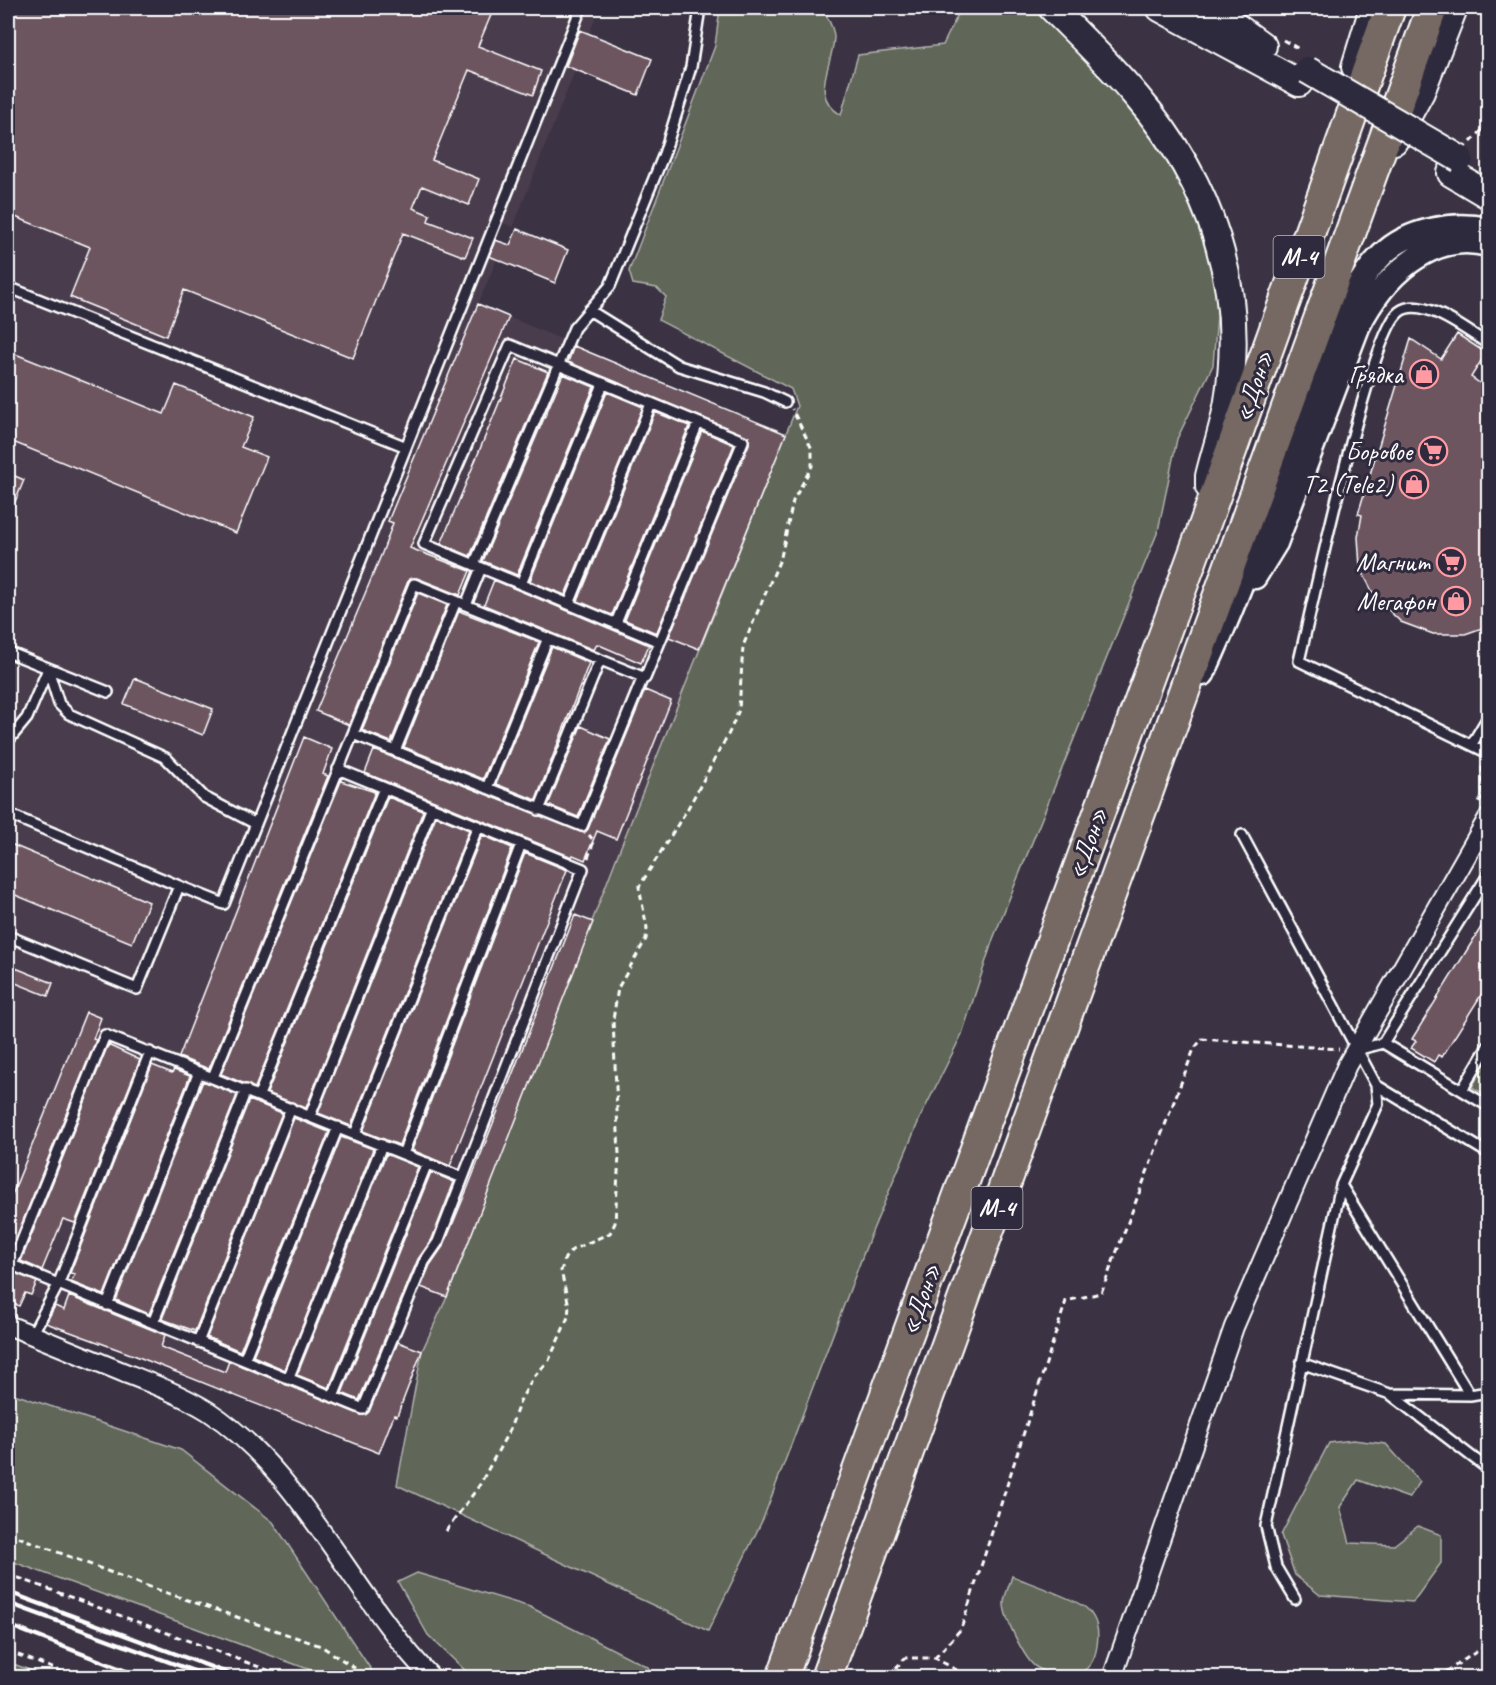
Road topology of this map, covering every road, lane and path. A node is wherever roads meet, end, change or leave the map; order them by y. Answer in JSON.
{"nodes":[{"id":1,"x":580,"y":8,"type":"edge"},
{"id":2,"x":700,"y":8,"type":"edge"},
{"id":3,"x":1053,"y":8,"type":"edge"},
{"id":4,"x":1160,"y":8,"type":"edge"},
{"id":5,"x":1194,"y":8,"type":"edge"},
{"id":6,"x":1211,"y":8,"type":"edge"},
{"id":7,"x":1373,"y":8,"type":"edge"},
{"id":8,"x":1390,"y":8,"type":"edge"},
{"id":9,"x":1432,"y":8,"type":"edge"},
{"id":10,"x":1454,"y":8,"type":"edge"},
{"id":11,"x":1263,"y":45,"type":"junction"},
{"id":12,"x":1303,"y":76,"type":"junction"},
{"id":13,"x":1488,"y":124,"type":"edge"},
{"id":14,"x":1459,"y":160,"type":"junction"},
{"id":15,"x":1488,"y":176,"type":"edge"},
{"id":16,"x":1488,"y":195,"type":"edge"},
{"id":17,"x":1360,"y":205,"type":"junction"},
{"id":18,"x":1488,"y":229,"type":"edge"},
{"id":19,"x":1488,"y":245,"type":"edge"},
{"id":20,"x":8,"y":287,"type":"edge"},
{"id":21,"x":1284,"y":301,"type":"junction"},
{"id":22,"x":589,"y":310,"type":"junction"},
{"id":23,"x":1488,"y":344,"type":"edge"},
{"id":24,"x":558,"y":365,"type":"junction"},
{"id":25,"x":603,"y":384,"type":"junction"},
{"id":26,"x":785,"y":402,"type":"joint"},
{"id":27,"x":651,"y":404,"type":"junction"},
{"id":28,"x":698,"y":423,"type":"junction"},
{"id":29,"x":404,"y":446,"type":"junction"},
{"id":30,"x":1211,"y":507,"type":"junction"},
{"id":31,"x":478,"y":567,"type":"junction"},
{"id":32,"x":521,"y":584,"type":"junction"},
{"id":33,"x":456,"y":601,"type":"junction"},
{"id":34,"x":569,"y":604,"type":"junction"},
{"id":35,"x":466,"y":605,"type":"junction"},
{"id":36,"x":1233,"y":611,"type":"junction"},
{"id":37,"x":616,"y":623,"type":"junction"},
{"id":38,"x":548,"y":638,"type":"junction"},
{"id":39,"x":660,"y":642,"type":"junction"},
{"id":40,"x":8,"y":652,"type":"edge"},
{"id":41,"x":600,"y":660,"type":"junction"},
{"id":42,"x":48,"y":669,"type":"junction"},
{"id":43,"x":643,"y":677,"type":"junction"},
{"id":44,"x":108,"y":692,"type":"dead end"},
{"id":45,"x":1488,"y":717,"type":"edge"},
{"id":46,"x":353,"y":734,"type":"junction"},
{"id":47,"x":1168,"y":737,"type":"junction"},
{"id":48,"x":8,"y":741,"type":"edge"},
{"id":49,"x":1472,"y":744,"type":"junction"},
{"id":50,"x":395,"y":751,"type":"junction"},
{"id":51,"x":1488,"y":753,"type":"edge"},
{"id":52,"x":338,"y":769,"type":"junction"},
{"id":53,"x":384,"y":788,"type":"junction"},
{"id":54,"x":487,"y":788,"type":"junction"},
{"id":55,"x":432,"y":807,"type":"junction"},
{"id":56,"x":539,"y":810,"type":"junction"},
{"id":57,"x":8,"y":814,"type":"edge"},
{"id":58,"x":1488,"y":818,"type":"edge"},
{"id":59,"x":256,"y":824,"type":"junction"},
{"id":60,"x":478,"y":826,"type":"junction"},
{"id":61,"x":582,"y":826,"type":"junction"},
{"id":62,"x":1242,"y":835,"type":"dead end"},
{"id":63,"x":521,"y":844,"type":"junction"},
{"id":64,"x":583,"y":869,"type":"junction"},
{"id":65,"x":1488,"y":875,"type":"edge"},
{"id":66,"x":179,"y":886,"type":"junction"},
{"id":67,"x":8,"y":936,"type":"edge"},
{"id":68,"x":1383,"y":1043,"type":"junction"},
{"id":69,"x":1488,"y":1046,"type":"edge"},
{"id":70,"x":1355,"y":1050,"type":"junction"},
{"id":71,"x":150,"y":1052,"type":"junction"},
{"id":72,"x":199,"y":1072,"type":"junction"},
{"id":73,"x":213,"y":1077,"type":"junction"},
{"id":74,"x":1376,"y":1085,"type":"junction"},
{"id":75,"x":246,"y":1090,"type":"junction"},
{"id":76,"x":1462,"y":1090,"type":"junction"},
{"id":77,"x":259,"y":1095,"type":"junction"},
{"id":78,"x":1488,"y":1106,"type":"edge"},
{"id":79,"x":291,"y":1108,"type":"junction"},
{"id":80,"x":310,"y":1116,"type":"junction"},
{"id":81,"x":338,"y":1127,"type":"junction"},
{"id":82,"x":355,"y":1134,"type":"junction"},
{"id":83,"x":382,"y":1145,"type":"junction"},
{"id":84,"x":1488,"y":1153,"type":"edge"},
{"id":85,"x":403,"y":1154,"type":"junction"},
{"id":86,"x":427,"y":1163,"type":"junction"},
{"id":87,"x":463,"y":1178,"type":"junction"},
{"id":88,"x":1341,"y":1185,"type":"junction"},
{"id":89,"x":58,"y":1285,"type":"junction"},
{"id":90,"x":107,"y":1305,"type":"junction"},
{"id":91,"x":153,"y":1323,"type":"junction"},
{"id":92,"x":8,"y":1325,"type":"edge"},
{"id":93,"x":32,"y":1335,"type":"junction"},
{"id":94,"x":198,"y":1342,"type":"junction"},
{"id":95,"x":244,"y":1360,"type":"junction"},
{"id":96,"x":1301,"y":1363,"type":"junction"},
{"id":97,"x":288,"y":1378,"type":"junction"},
{"id":98,"x":1488,"y":1392,"type":"edge"},
{"id":99,"x":1389,"y":1394,"type":"junction"},
{"id":100,"x":1470,"y":1395,"type":"junction"},
{"id":101,"x":333,"y":1396,"type":"junction"},
{"id":102,"x":1488,"y":1469,"type":"edge"},
{"id":103,"x":446,"y":1531,"type":"dead end"},
{"id":104,"x":8,"y":1533,"type":"edge"},
{"id":105,"x":8,"y":1574,"type":"edge"},
{"id":106,"x":1295,"y":1599,"type":"dead end"},
{"id":107,"x":1488,"y":1644,"type":"edge"},
{"id":108,"x":8,"y":1651,"type":"edge"},
{"id":109,"x":935,"y":1658,"type":"junction"},
{"id":110,"x":78,"y":1677,"type":"edge"},
{"id":111,"x":289,"y":1677,"type":"edge"},
{"id":112,"x":370,"y":1677,"type":"edge"},
{"id":113,"x":432,"y":1677,"type":"edge"},
{"id":114,"x":782,"y":1677,"type":"edge"},
{"id":115,"x":826,"y":1677,"type":"edge"},
{"id":116,"x":892,"y":1677,"type":"edge"},
{"id":117,"x":971,"y":1677,"type":"edge"},
{"id":118,"x":1112,"y":1677,"type":"edge"},
{"id":119,"x":1437,"y":1677,"type":"edge"}],
"edges":[{"from":1,"to":29,"type":"lane"},
{"from":2,"to":22,"type":"lane"},
{"from":3,"to":30,"type":"main road"},
{"from":4,"to":12,"type":"main road"},
{"from":5,"to":11,"type":"main road"},
{"from":6,"to":11,"type":"main road"},
{"from":7,"to":21,"type":"main road"},
{"from":8,"to":21,"type":"highway","name":"«Дон»","number":"М-4"},
{"from":9,"to":17,"type":"highway","name":"«Дон»","number":"М-4"},
{"from":10,"to":17,"type":"main road"},
{"from":11,"to":12,"type":"main road"},
{"from":12,"to":14,"type":"main road"},
{"from":13,"to":14,"type":"path"},
{"from":14,"to":15,"type":"main road"},
{"from":14,"to":16,"type":"main road"},
{"from":17,"to":47,"type":"highway","name":"«Дон»","number":"М-4"},
{"from":18,"to":36,"type":"street"},
{"from":19,"to":36,"type":"street"},
{"from":20,"to":29,"type":"lane"},
{"from":21,"to":30,"type":"highway","name":"«Дон»","number":"М-4"},
{"from":22,"to":24,"type":"lane"},
{"from":22,"to":26,"type":"lane"},
{"from":23,"to":49,"type":"lane"},
{"from":24,"to":25,"type":"lane"},
{"from":24,"to":31,"type":"lane"},
{"from":24,"to":31,"type":"lane"},
{"from":25,"to":27,"type":"lane"},
{"from":25,"to":32,"type":"lane"},
{"from":26,"to":103,"type":"path"},
{"from":27,"to":28,"type":"lane"},
{"from":27,"to":34,"type":"lane"},
{"from":28,"to":37,"type":"lane"},
{"from":28,"to":39,"type":"lane"},
{"from":29,"to":59,"type":"lane"},
{"from":30,"to":114,"type":"highway","name":"«Дон»","number":"М-4"},
{"from":31,"to":32,"type":"lane"},
{"from":31,"to":35,"type":"lane"},
{"from":32,"to":34,"type":"lane"},
{"from":33,"to":35,"type":"lane"},
{"from":33,"to":46,"type":"lane"},
{"from":33,"to":50,"type":"lane"},
{"from":34,"to":37,"type":"lane"},
{"from":35,"to":38,"type":"lane"},
{"from":36,"to":47,"type":"street"},
{"from":37,"to":39,"type":"lane"},
{"from":38,"to":41,"type":"lane"},
{"from":38,"to":54,"type":"lane"},
{"from":39,"to":43,"type":"lane"},
{"from":40,"to":42,"type":"lane"},
{"from":41,"to":43,"type":"lane"},
{"from":41,"to":56,"type":"lane"},
{"from":42,"to":44,"type":"lane"},
{"from":42,"to":48,"type":"lane"},
{"from":42,"to":59,"type":"lane"},
{"from":43,"to":61,"type":"lane"},
{"from":45,"to":49,"type":"lane"},
{"from":46,"to":50,"type":"lane"},
{"from":46,"to":52,"type":"lane"},
{"from":47,"to":115,"type":"highway","name":"«Дон»","number":"М-4"},
{"from":49,"to":51,"type":"lane"},
{"from":50,"to":54,"type":"lane"},
{"from":52,"to":53,"type":"lane"},
{"from":52,"to":73,"type":"lane"},
{"from":53,"to":55,"type":"lane"},
{"from":53,"to":77,"type":"lane"},
{"from":54,"to":56,"type":"lane"},
{"from":55,"to":60,"type":"lane"},
{"from":55,"to":80,"type":"lane"},
{"from":56,"to":61,"type":"lane"},
{"from":57,"to":66,"type":"lane"},
{"from":58,"to":70,"type":"street"},
{"from":59,"to":66,"type":"lane"},
{"from":60,"to":63,"type":"lane"},
{"from":60,"to":82,"type":"lane"},
{"from":61,"to":64,"type":"path"},
{"from":62,"to":70,"type":"lane"},
{"from":63,"to":64,"type":"lane"},
{"from":63,"to":85,"type":"lane"},
{"from":64,"to":87,"type":"lane"},
{"from":65,"to":68,"type":"lane"},
{"from":66,"to":67,"type":"lane"},
{"from":68,"to":70,"type":"lane"},
{"from":68,"to":76,"type":"lane"},
{"from":69,"to":76,"type":"lane"},
{"from":70,"to":74,"type":"lane"},
{"from":70,"to":109,"type":"path"},
{"from":70,"to":118,"type":"street"},
{"from":71,"to":72,"type":"lane"},
{"from":71,"to":89,"type":"lane"},
{"from":71,"to":89,"type":"lane"},
{"from":72,"to":73,"type":"lane"},
{"from":72,"to":90,"type":"lane"},
{"from":73,"to":75,"type":"lane"},
{"from":74,"to":84,"type":"lane"},
{"from":74,"to":88,"type":"lane"},
{"from":75,"to":77,"type":"lane"},
{"from":75,"to":91,"type":"lane"},
{"from":76,"to":78,"type":"lane"},
{"from":77,"to":79,"type":"lane"},
{"from":79,"to":80,"type":"lane"},
{"from":79,"to":94,"type":"lane"},
{"from":80,"to":81,"type":"lane"},
{"from":81,"to":82,"type":"lane"},
{"from":81,"to":95,"type":"lane"},
{"from":82,"to":83,"type":"lane"},
{"from":83,"to":85,"type":"lane"},
{"from":83,"to":97,"type":"lane"},
{"from":85,"to":86,"type":"lane"},
{"from":86,"to":87,"type":"lane"},
{"from":86,"to":101,"type":"lane"},
{"from":87,"to":101,"type":"lane"},
{"from":88,"to":96,"type":"lane"},
{"from":88,"to":100,"type":"lane"},
{"from":89,"to":90,"type":"lane"},
{"from":89,"to":93,"type":"lane"},
{"from":90,"to":91,"type":"lane"},
{"from":91,"to":94,"type":"lane"},
{"from":92,"to":93,"type":"street"},
{"from":93,"to":113,"type":"street"},
{"from":94,"to":95,"type":"lane"},
{"from":95,"to":97,"type":"lane"},
{"from":96,"to":99,"type":"lane"},
{"from":96,"to":106,"type":"lane"},
{"from":97,"to":101,"type":"lane"},
{"from":98,"to":100,"type":"lane"},
{"from":99,"to":100,"type":"lane"},
{"from":99,"to":102,"type":"lane"},
{"from":104,"to":112,"type":"path"},
{"from":105,"to":111,"type":"path"},
{"from":107,"to":119,"type":"path"},
{"from":108,"to":110,"type":"path"},
{"from":109,"to":116,"type":"path"},
{"from":109,"to":117,"type":"path"}]}
